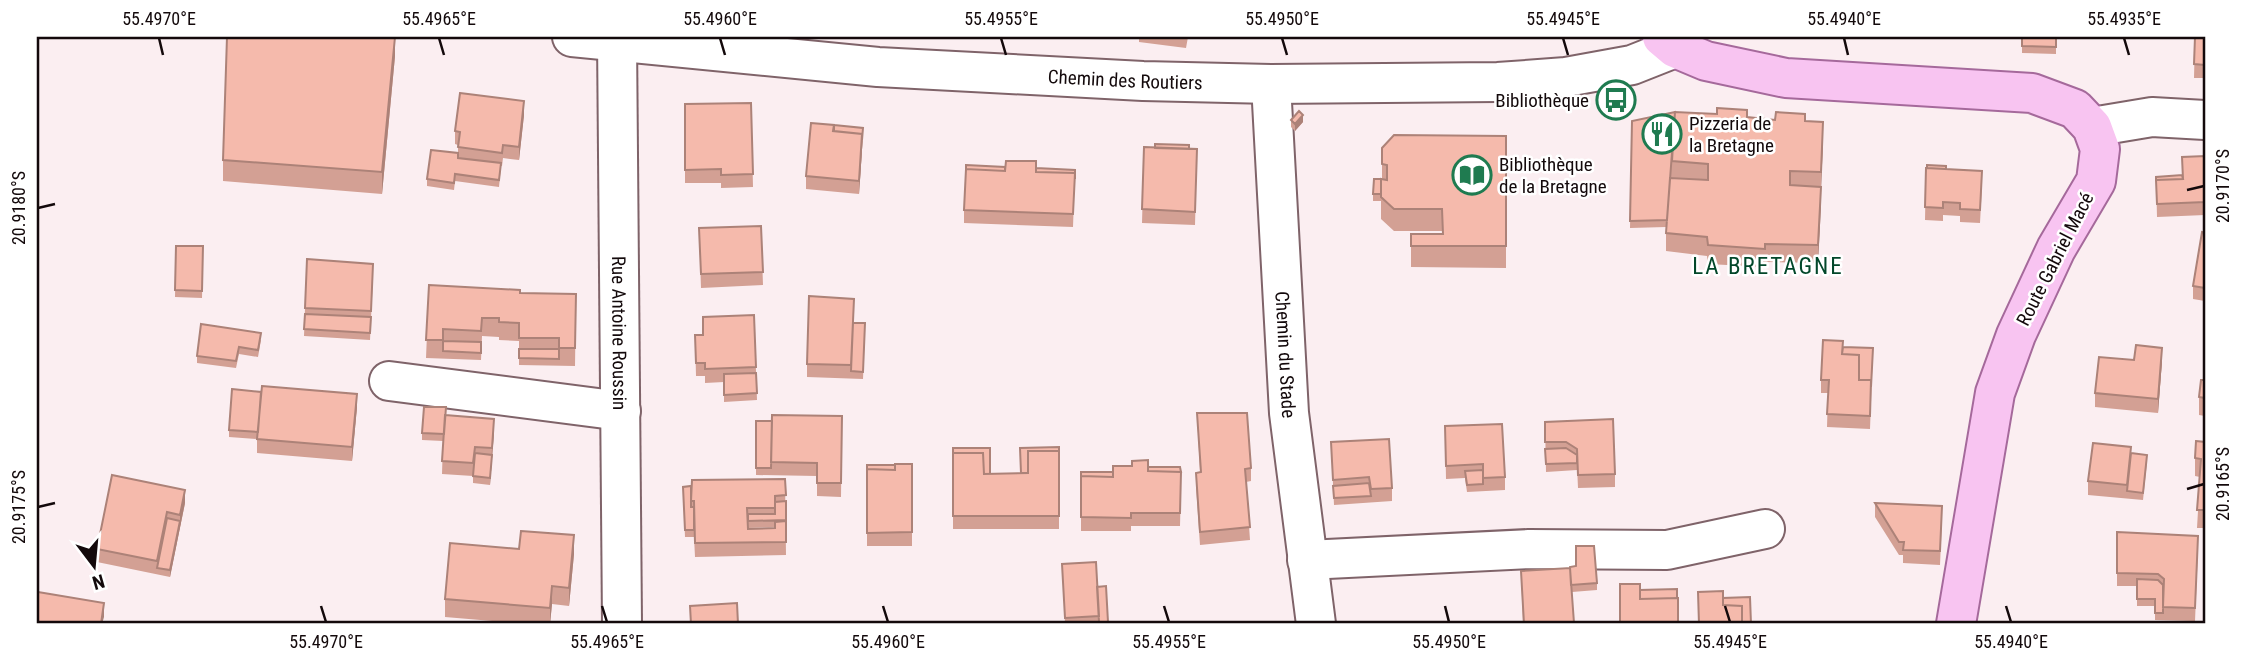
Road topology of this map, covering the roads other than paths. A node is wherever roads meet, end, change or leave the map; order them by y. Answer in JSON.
{"nodes":[{"id":1,"x":572,"y":37,"type":"edge"},
{"id":2,"x":616,"y":39,"type":"edge"},
{"id":3,"x":1669,"y":42,"type":"edge"},
{"id":4,"x":1271,"y":84,"type":"junction"},
{"id":5,"x":2205,"y":120,"type":"edge"},
{"id":6,"x":2092,"y":127,"type":"junction"},
{"id":7,"x":389,"y":381,"type":"dead end"},
{"id":8,"x":621,"y":411,"type":"junction"},
{"id":9,"x":1765,"y":529,"type":"dead end"},
{"id":10,"x":1307,"y":560,"type":"junction"},
{"id":11,"x":622,"y":624,"type":"edge"},
{"id":12,"x":1316,"y":624,"type":"edge"},
{"id":13,"x":1956,"y":624,"type":"edge"}],
"edges":[{"from":1,"to":2,"type":"street","name":"Chemin des Routiers"},
{"from":2,"to":4,"type":"street","name":"Chemin des Routiers"},
{"from":2,"to":8,"type":"street","name":"Rue Antoine Roussin"},
{"from":3,"to":4,"type":"street","name":"Chemin des Routiers"},
{"from":3,"to":6,"type":"main road"},
{"from":4,"to":10,"type":"street","name":"Chemin du Stade"},
{"from":5,"to":6,"type":"street"},
{"from":6,"to":13,"type":"main road","name":"Route Gabriel Macé"},
{"from":7,"to":8,"type":"street"},
{"from":8,"to":11,"type":"street","name":"Rue Antoine Roussin"},
{"from":9,"to":10,"type":"street"},
{"from":10,"to":12,"type":"street","name":"Chemin du Stade"}]}
